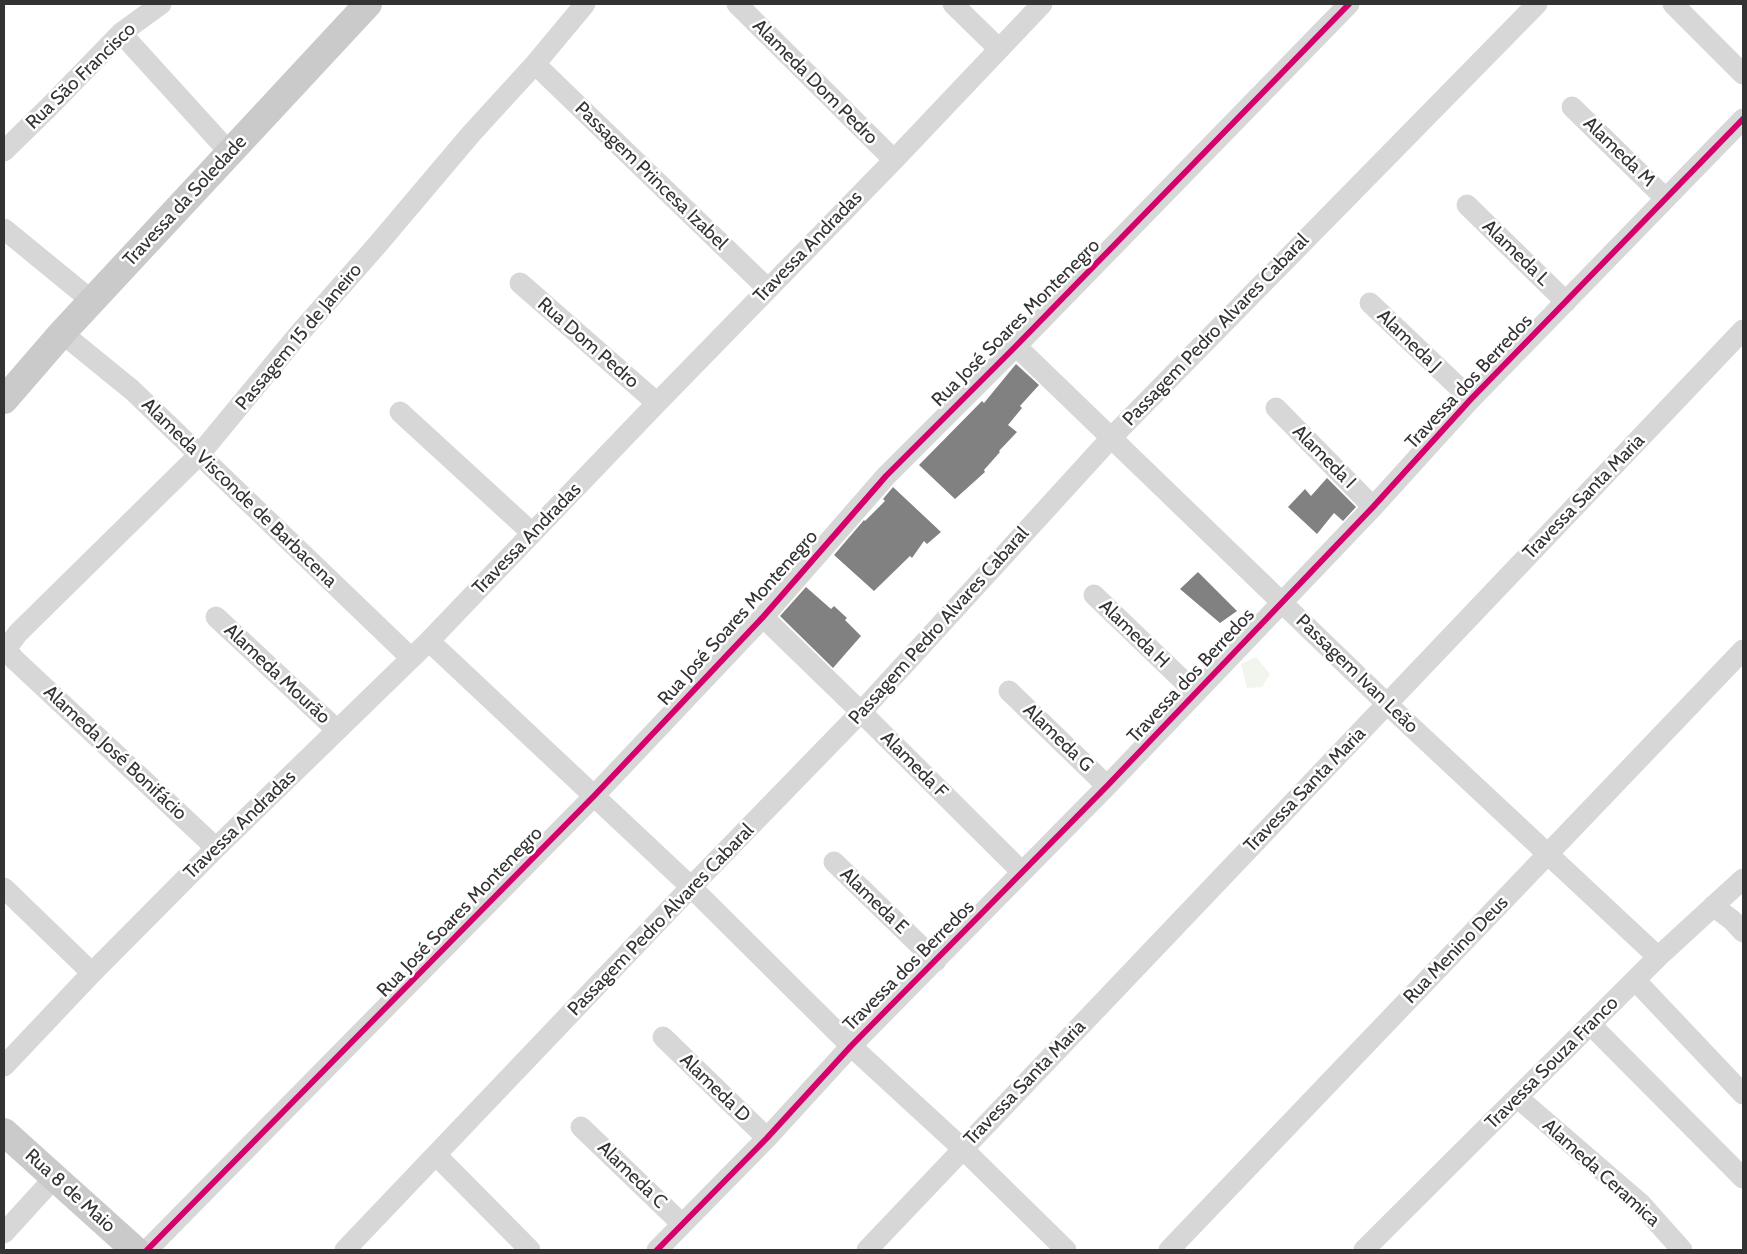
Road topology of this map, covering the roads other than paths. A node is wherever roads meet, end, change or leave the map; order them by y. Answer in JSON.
{"nodes":[{"id":1,"x":162,"y":4,"type":"edge"},
{"id":2,"x":368,"y":4,"type":"edge"},
{"id":3,"x":585,"y":4,"type":"edge"},
{"id":4,"x":737,"y":4,"type":"edge"},
{"id":5,"x":953,"y":4,"type":"edge"},
{"id":6,"x":1042,"y":4,"type":"edge"},
{"id":7,"x":1349,"y":4,"type":"edge"},
{"id":8,"x":1537,"y":4,"type":"edge"},
{"id":9,"x":1673,"y":4,"type":"edge"},
{"id":10,"x":121,"y":33,"type":"junction"},
{"id":11,"x":999,"y":49,"type":"junction"},
{"id":12,"x":535,"y":64,"type":"junction"},
{"id":13,"x":1743,"y":74,"type":"edge"},
{"id":14,"x":1572,"y":107,"type":"dead end"},
{"id":15,"x":1743,"y":119,"type":"edge"},
{"id":16,"x":4,"y":150,"type":"edge"},
{"id":17,"x":230,"y":153,"type":"junction"},
{"id":18,"x":894,"y":160,"type":"junction"},
{"id":19,"x":1665,"y":198,"type":"junction"},
{"id":20,"x":1467,"y":205,"type":"dead end"},
{"id":21,"x":4,"y":229,"type":"edge"},
{"id":22,"x":520,"y":283,"type":"dead end"},
{"id":23,"x":768,"y":289,"type":"junction"},
{"id":24,"x":92,"y":301,"type":"junction"},
{"id":25,"x":1566,"y":302,"type":"junction"},
{"id":26,"x":1370,"y":303,"type":"dead end"},
{"id":27,"x":1743,"y":330,"type":"edge"},
{"id":28,"x":62,"y":333,"type":"junction"},
{"id":29,"x":1016,"y":346,"type":"junction"},
{"id":30,"x":1471,"y":399,"type":"junction"},
{"id":31,"x":4,"y":400,"type":"edge"},
{"id":32,"x":657,"y":403,"type":"junction"},
{"id":33,"x":1276,"y":408,"type":"dead end"},
{"id":34,"x":400,"y":412,"type":"dead end"},
{"id":35,"x":1111,"y":438,"type":"junction"},
{"id":36,"x":199,"y":455,"type":"junction"},
{"id":37,"x":1373,"y":507,"type":"junction"},
{"id":38,"x":532,"y":533,"type":"junction"},
{"id":39,"x":1094,"y":595,"type":"dead end"},
{"id":40,"x":1281,"y":602,"type":"junction"},
{"id":41,"x":216,"y":617,"type":"dead end"},
{"id":42,"x":763,"y":617,"type":"junction"},
{"id":43,"x":429,"y":640,"type":"junction"},
{"id":44,"x":1743,"y":650,"type":"edge"},
{"id":45,"x":411,"y":658,"type":"junction"},
{"id":46,"x":14,"y":659,"type":"joint"},
{"id":47,"x":1009,"y":690,"type":"dead end"},
{"id":48,"x":1196,"y":693,"type":"junction"},
{"id":49,"x":1387,"y":704,"type":"junction"},
{"id":50,"x":862,"y":712,"type":"junction"},
{"id":51,"x":337,"y":730,"type":"junction"},
{"id":52,"x":1107,"y":786,"type":"junction"},
{"id":53,"x":594,"y":796,"type":"junction"},
{"id":54,"x":216,"y":848,"type":"junction"},
{"id":55,"x":1548,"y":854,"type":"junction"},
{"id":56,"x":834,"y":862,"type":"dead end"},
{"id":57,"x":1022,"y":872,"type":"junction"},
{"id":58,"x":1743,"y":879,"type":"edge"},
{"id":59,"x":691,"y":887,"type":"junction"},
{"id":60,"x":4,"y":888,"type":"edge"},
{"id":61,"x":1714,"y":906,"type":"junction"},
{"id":62,"x":1743,"y":932,"type":"edge"},
{"id":63,"x":1658,"y":957,"type":"junction"},
{"id":64,"x":936,"y":961,"type":"junction"},
{"id":65,"x":92,"y":973,"type":"junction"},
{"id":66,"x":1635,"y":980,"type":"junction"},
{"id":67,"x":1590,"y":1024,"type":"junction"},
{"id":68,"x":663,"y":1037,"type":"dead end"},
{"id":69,"x":851,"y":1046,"type":"junction"},
{"id":70,"x":4,"y":1066,"type":"edge"},
{"id":71,"x":1743,"y":1094,"type":"edge"},
{"id":72,"x":1517,"y":1097,"type":"junction"},
{"id":73,"x":581,"y":1127,"type":"dead end"},
{"id":74,"x":4,"y":1132,"type":"edge"},
{"id":75,"x":767,"y":1138,"type":"junction"},
{"id":76,"x":963,"y":1149,"type":"junction"},
{"id":77,"x":437,"y":1156,"type":"junction"},
{"id":78,"x":55,"y":1177,"type":"junction"},
{"id":79,"x":1743,"y":1178,"type":"edge"},
{"id":80,"x":682,"y":1224,"type":"junction"},
{"id":81,"x":4,"y":1232,"type":"edge"},
{"id":82,"x":135,"y":1250,"type":"edge"},
{"id":83,"x":147,"y":1250,"type":"edge"},
{"id":84,"x":345,"y":1250,"type":"edge"},
{"id":85,"x":530,"y":1250,"type":"edge"},
{"id":86,"x":657,"y":1250,"type":"edge"},
{"id":87,"x":868,"y":1250,"type":"edge"},
{"id":88,"x":1066,"y":1250,"type":"edge"},
{"id":89,"x":1168,"y":1250,"type":"edge"},
{"id":90,"x":1364,"y":1250,"type":"edge"},
{"id":91,"x":1682,"y":1250,"type":"edge"}],
"edges":[{"from":1,"to":10,"type":"street","name":"Rua São Francisco"},
{"from":2,"to":17,"type":"main road","name":"Travessa da Soledade"},
{"from":3,"to":12,"type":"street","name":"Passagem 15 de Janeiro"},
{"from":4,"to":18,"type":"street","name":"Alameda Dom Pedro"},
{"from":5,"to":11,"type":"street"},
{"from":6,"to":11,"type":"street","name":"Travessa Andradas"},
{"from":7,"to":29,"type":"street","name":"Rua José Soares Montenegro"},
{"from":8,"to":35,"type":"street","name":"Passagem Pedro Alvares Cabaral"},
{"from":9,"to":13,"type":"street"},
{"from":10,"to":16,"type":"street","name":"Rua São Francisco"},
{"from":10,"to":17,"type":"street"},
{"from":11,"to":18,"type":"street","name":"Travessa Andradas"},
{"from":12,"to":23,"type":"street","name":"Passagem Princesa Izabel"},
{"from":12,"to":36,"type":"street","name":"Passagem 15 de Janeiro"},
{"from":14,"to":19,"type":"street","name":"Alameda M"},
{"from":15,"to":19,"type":"street","name":"Travessa dos Berredos"},
{"from":17,"to":24,"type":"main road","name":"Travessa da Soledade"},
{"from":18,"to":23,"type":"street","name":"Travessa Andradas"},
{"from":19,"to":25,"type":"street","name":"Travessa dos Berredos"},
{"from":20,"to":25,"type":"street","name":"Alameda L"},
{"from":21,"to":24,"type":"street"},
{"from":22,"to":32,"type":"street","name":"Rua Dom Pedro"},
{"from":23,"to":32,"type":"street","name":"Travessa Andradas"},
{"from":24,"to":28,"type":"main road","name":"Travessa da Soledade"},
{"from":25,"to":30,"type":"street","name":"Travessa dos Berredos"},
{"from":26,"to":30,"type":"street","name":"Alameda J"},
{"from":27,"to":49,"type":"street","name":"Travessa Santa Maria"},
{"from":28,"to":31,"type":"main road","name":"Travessa da Soledade"},
{"from":28,"to":36,"type":"street","name":"Alameda Visconde de Barbacena"},
{"from":29,"to":35,"type":"street","name":"Passagem Ivan Leão"},
{"from":29,"to":42,"type":"street","name":"Rua José Soares Montenegro"},
{"from":30,"to":37,"type":"street","name":"Travessa dos Berredos"},
{"from":32,"to":38,"type":"street","name":"Travessa Andradas"},
{"from":33,"to":37,"type":"street","name":"Alameda I"},
{"from":34,"to":38,"type":"street"},
{"from":35,"to":40,"type":"street","name":"Passagem Ivan Leão"},
{"from":35,"to":50,"type":"street","name":"Passagem Pedro Alvares Cabaral"},
{"from":36,"to":45,"type":"street","name":"Alameda Visconde de Barbacena"},
{"from":36,"to":46,"type":"street","name":"Passagem 15 de Janeiro"},
{"from":37,"to":40,"type":"street","name":"Travessa dos Berredos"},
{"from":38,"to":43,"type":"street","name":"Travessa Andradas"},
{"from":39,"to":48,"type":"street","name":"Alameda H"},
{"from":40,"to":48,"type":"street","name":"Travessa dos Berredos"},
{"from":40,"to":49,"type":"street","name":"Passagem Ivan Leão"},
{"from":41,"to":51,"type":"street","name":"Alameda Mourão"},
{"from":42,"to":50,"type":"street","name":"Alameda F"},
{"from":42,"to":53,"type":"street","name":"Rua José Soares Montenegro"},
{"from":43,"to":45,"type":"street","name":"Travessa Andradas"},
{"from":43,"to":53,"type":"street"},
{"from":44,"to":55,"type":"street","name":"Rua Menino Deus"},
{"from":45,"to":51,"type":"street","name":"Travessa Andradas"},
{"from":46,"to":54,"type":"street","name":"Alameda José Bonifácio"},
{"from":47,"to":52,"type":"street","name":"Alameda G"},
{"from":48,"to":52,"type":"street","name":"Travessa dos Berredos"},
{"from":49,"to":55,"type":"street","name":"Passagem Ivan Leão"},
{"from":49,"to":76,"type":"street","name":"Travessa Santa Maria"},
{"from":50,"to":57,"type":"street","name":"Alameda F"},
{"from":50,"to":59,"type":"street","name":"Passagem Pedro Alvares Cabaral"},
{"from":51,"to":54,"type":"street","name":"Travessa Andradas"},
{"from":52,"to":57,"type":"street","name":"Travessa dos Berredos"},
{"from":53,"to":59,"type":"street"},
{"from":53,"to":83,"type":"street","name":"Rua José Soares Montenegro"},
{"from":54,"to":65,"type":"street","name":"Travessa Andradas"},
{"from":55,"to":63,"type":"street","name":"Passagem Ivan Leão"},
{"from":55,"to":89,"type":"street","name":"Rua Menino Deus"},
{"from":56,"to":64,"type":"street","name":"Alameda E"},
{"from":57,"to":64,"type":"street","name":"Travessa dos Berredos"},
{"from":58,"to":61,"type":"street","name":"Travessa Souza Franco"},
{"from":59,"to":69,"type":"street"},
{"from":59,"to":77,"type":"street","name":"Passagem Pedro Alvares Cabaral"},
{"from":60,"to":65,"type":"street"},
{"from":61,"to":62,"type":"street"},
{"from":61,"to":63,"type":"street","name":"Travessa Souza Franco"},
{"from":63,"to":66,"type":"street","name":"Travessa Souza Franco"},
{"from":64,"to":69,"type":"street","name":"Travessa dos Berredos"},
{"from":65,"to":70,"type":"street","name":"Travessa Andradas"},
{"from":66,"to":67,"type":"street","name":"Travessa Souza Franco"},
{"from":66,"to":71,"type":"street"},
{"from":67,"to":72,"type":"street","name":"Travessa Souza Franco"},
{"from":67,"to":79,"type":"street"},
{"from":68,"to":75,"type":"street","name":"Alameda D"},
{"from":69,"to":75,"type":"street","name":"Travessa dos Berredos"},
{"from":69,"to":76,"type":"street"},
{"from":72,"to":90,"type":"street","name":"Travessa Souza Franco"},
{"from":72,"to":91,"type":"street","name":"Alameda Ceramica"},
{"from":73,"to":80,"type":"street","name":"Alameda C"},
{"from":74,"to":78,"type":"main road","name":"Rua 8 de Maio"},
{"from":75,"to":80,"type":"street","name":"Travessa dos Berredos"},
{"from":76,"to":87,"type":"street","name":"Travessa Santa Maria"},
{"from":76,"to":88,"type":"street"},
{"from":77,"to":84,"type":"street","name":"Passagem Pedro Alvares Cabaral"},
{"from":77,"to":85,"type":"street"},
{"from":78,"to":81,"type":"street"},
{"from":78,"to":82,"type":"main road","name":"Rua 8 de Maio"},
{"from":80,"to":86,"type":"street","name":"Travessa dos Berredos"}]}
